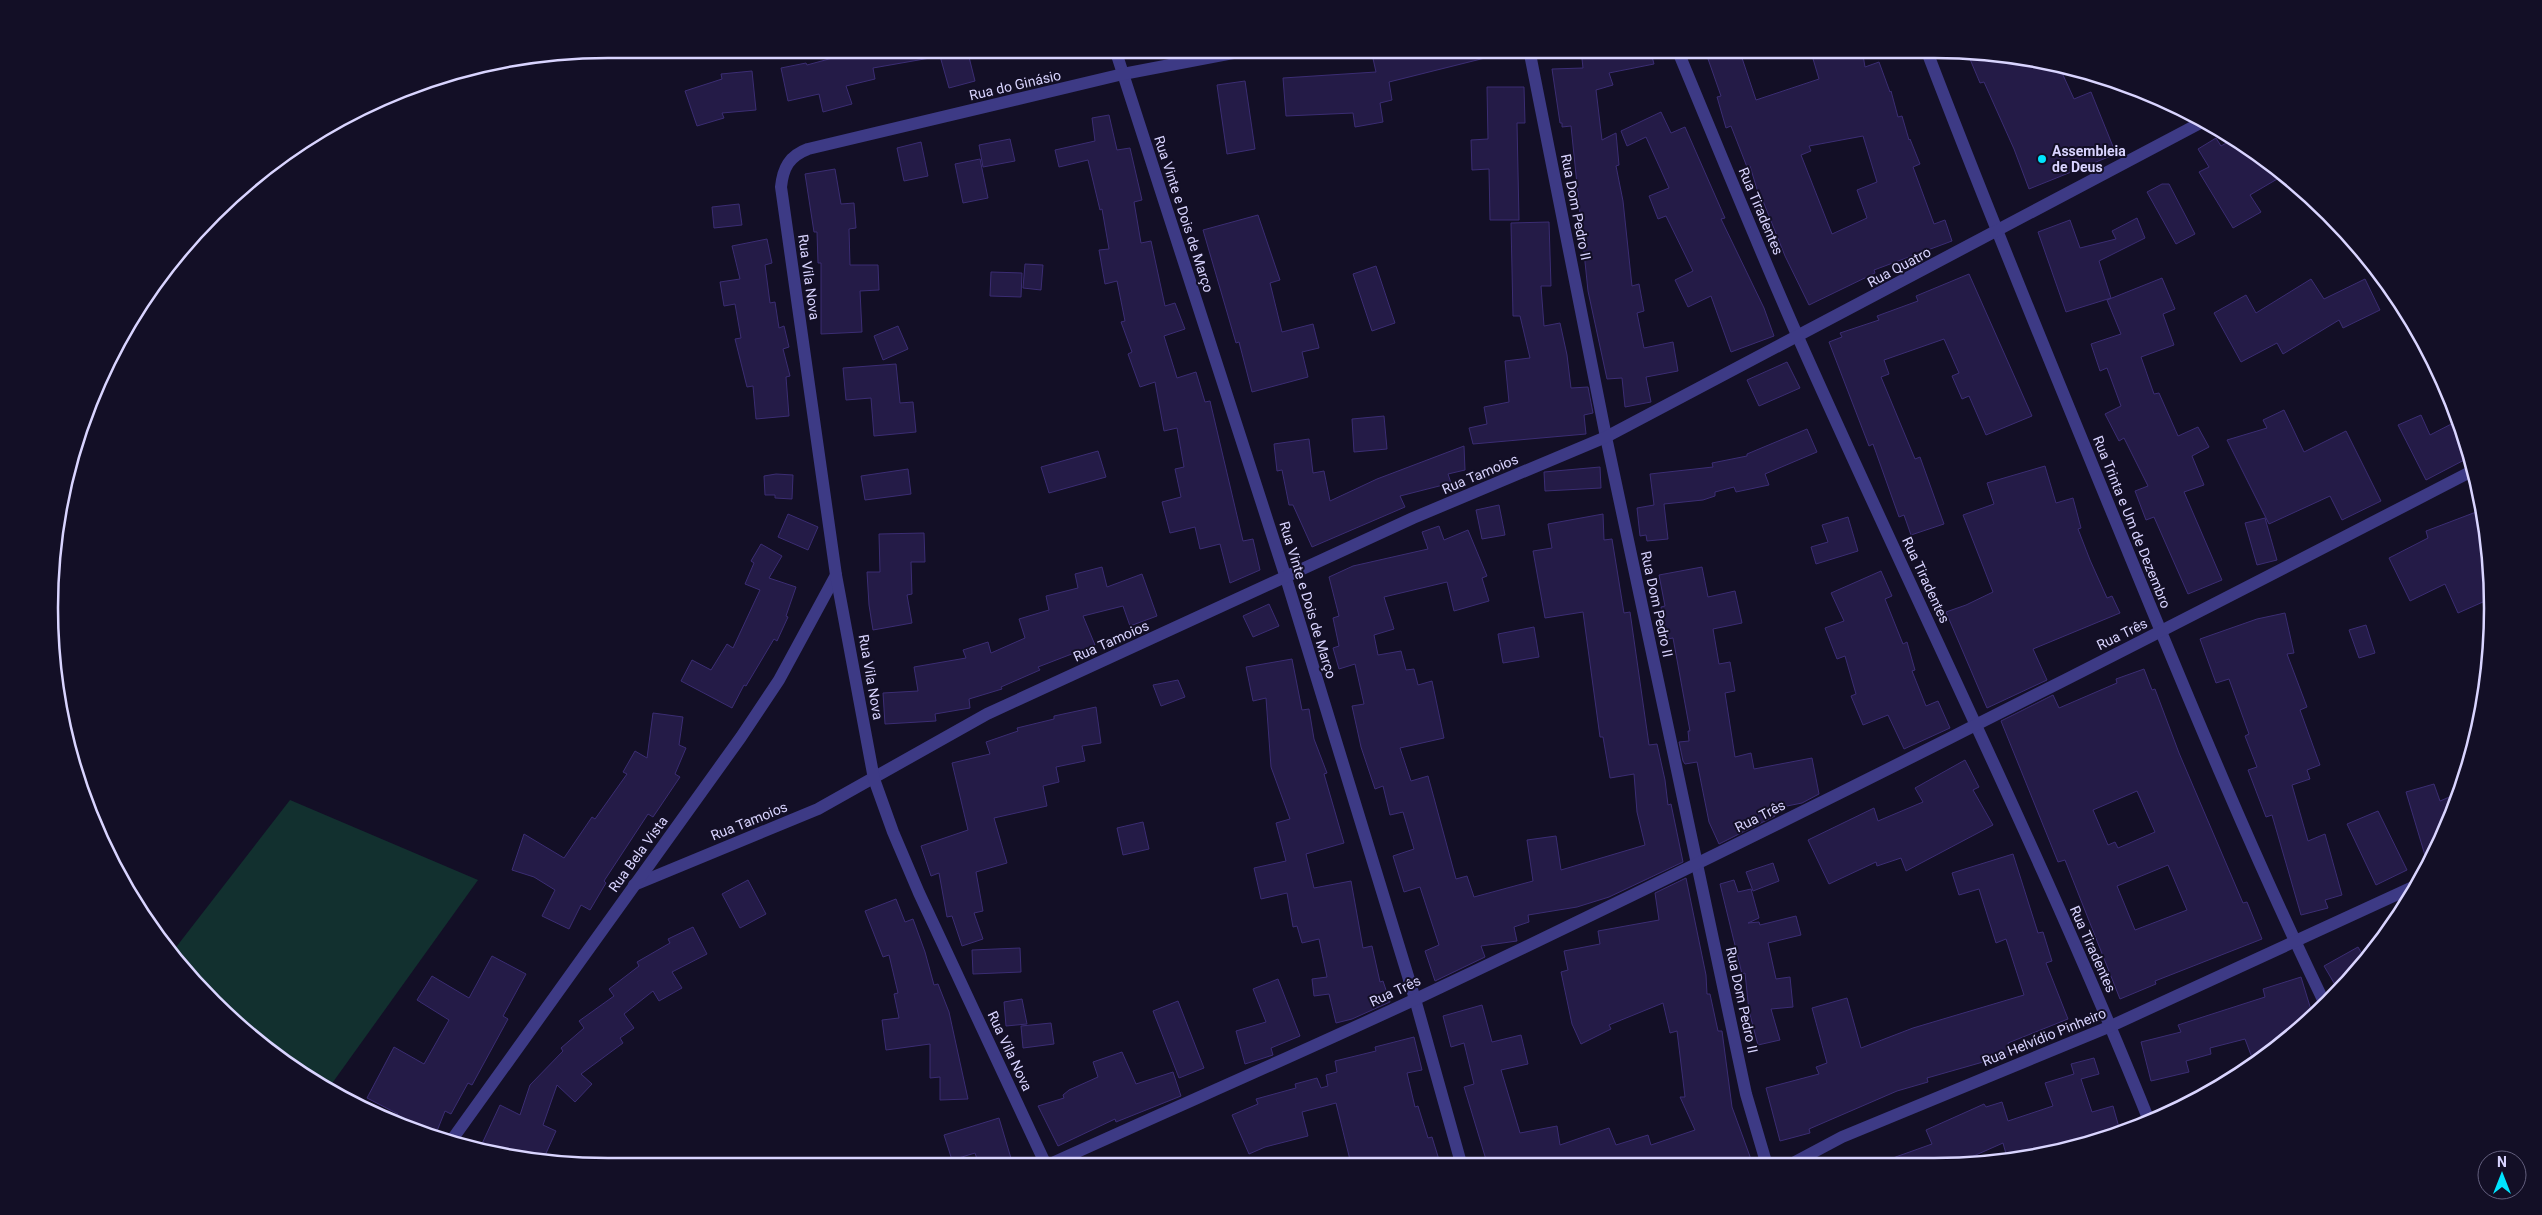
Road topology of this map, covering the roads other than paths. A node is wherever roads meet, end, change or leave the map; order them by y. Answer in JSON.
{"nodes":[{"id":1,"x":1118,"y":58,"type":"edge"},
{"id":2,"x":1207,"y":58,"type":"edge"},
{"id":3,"x":1531,"y":58,"type":"edge"},
{"id":4,"x":1681,"y":58,"type":"edge"},
{"id":5,"x":1929,"y":58,"type":"edge"},
{"id":6,"x":1123,"y":74,"type":"junction"},
{"id":7,"x":2198,"y":124,"type":"edge"},
{"id":8,"x":788,"y":163,"type":"joint"},
{"id":9,"x":1996,"y":232,"type":"junction"},
{"id":10,"x":1798,"y":336,"type":"junction"},
{"id":11,"x":1606,"y":437,"type":"junction"},
{"id":12,"x":2468,"y":473,"type":"edge"},
{"id":13,"x":836,"y":575,"type":"junction"},
{"id":14,"x":1286,"y":578,"type":"junction"},
{"id":15,"x":840,"y":596,"type":"junction"},
{"id":16,"x":809,"y":627,"type":"junction"},
{"id":17,"x":2161,"y":632,"type":"junction"},
{"id":18,"x":1976,"y":724,"type":"junction"},
{"id":19,"x":874,"y":780,"type":"junction"},
{"id":20,"x":1698,"y":864,"type":"junction"},
{"id":21,"x":634,"y":885,"type":"junction"},
{"id":22,"x":2406,"y":890,"type":"edge"},
{"id":23,"x":2295,"y":942,"type":"junction"},
{"id":24,"x":2322,"y":997,"type":"edge"},
{"id":25,"x":1415,"y":999,"type":"junction"},
{"id":26,"x":2111,"y":1026,"type":"junction"},
{"id":27,"x":2147,"y":1115,"type":"edge"},
{"id":28,"x":455,"y":1136,"type":"edge"},
{"id":29,"x":1044,"y":1158,"type":"edge"},
{"id":30,"x":1063,"y":1158,"type":"edge"},
{"id":31,"x":1460,"y":1158,"type":"edge"},
{"id":32,"x":1765,"y":1158,"type":"edge"},
{"id":33,"x":1803,"y":1158,"type":"edge"}],
"edges":[{"from":1,"to":6,"type":"street","name":"Rua Vinte e Dois de Março"},
{"from":2,"to":6,"type":"street","name":"Rua do Ginásio"},
{"from":3,"to":11,"type":"street","name":"Rua Dom Pedro II"},
{"from":4,"to":10,"type":"street","name":"Rua Tiradentes"},
{"from":5,"to":9,"type":"street","name":"Rua Trinta e Um de Dezembro"},
{"from":6,"to":8,"type":"street","name":"Rua do Ginásio"},
{"from":6,"to":14,"type":"street","name":"Rua Vinte e Dois de Março"},
{"from":7,"to":9,"type":"street","name":"Rua Quatro"},
{"from":8,"to":13,"type":"street","name":"Rua Vila Nova"},
{"from":9,"to":10,"type":"street","name":"Rua Quatro"},
{"from":9,"to":17,"type":"street","name":"Rua Trinta e Um de Dezembro"},
{"from":10,"to":11,"type":"street","name":"Rua Quatro"},
{"from":10,"to":18,"type":"street","name":"Rua Tiradentes"},
{"from":11,"to":14,"type":"street","name":"Rua Tamoios"},
{"from":11,"to":20,"type":"street","name":"Rua Dom Pedro II"},
{"from":12,"to":17,"type":"street","name":"Rua Três"},
{"from":13,"to":15,"type":"street","name":"Rua Vila Nova"},
{"from":13,"to":16,"type":"street","name":"Rua Bela Vista"},
{"from":14,"to":19,"type":"street","name":"Rua Tamoios"},
{"from":14,"to":25,"type":"street","name":"Rua Vinte e Dois de Março"},
{"from":15,"to":16,"type":"street"},
{"from":15,"to":19,"type":"street","name":"Rua Vila Nova"},
{"from":16,"to":21,"type":"street","name":"Rua Bela Vista"},
{"from":17,"to":18,"type":"street","name":"Rua Três"},
{"from":17,"to":23,"type":"street","name":"Rua Trinta e Um de Dezembro"},
{"from":18,"to":20,"type":"street","name":"Rua Três"},
{"from":18,"to":26,"type":"street","name":"Rua Tiradentes"},
{"from":19,"to":21,"type":"street","name":"Rua Tamoios"},
{"from":19,"to":29,"type":"street","name":"Rua Vila Nova"},
{"from":20,"to":25,"type":"street","name":"Rua Três"},
{"from":20,"to":32,"type":"street","name":"Rua Dom Pedro II"},
{"from":21,"to":28,"type":"street","name":"Rua Bela Vista"},
{"from":22,"to":23,"type":"street","name":"Rua Helvídio Pinheiro"},
{"from":23,"to":24,"type":"street","name":"Rua Trinta e Um de Dezembro"},
{"from":23,"to":26,"type":"street","name":"Rua Helvídio Pinheiro"},
{"from":25,"to":30,"type":"street","name":"Rua Três"},
{"from":25,"to":31,"type":"street","name":"Rua Vinte e Dois de Março"},
{"from":26,"to":27,"type":"street","name":"Rua Tiradentes"},
{"from":26,"to":33,"type":"street","name":"Rua Helvídio Pinheiro"}]}
